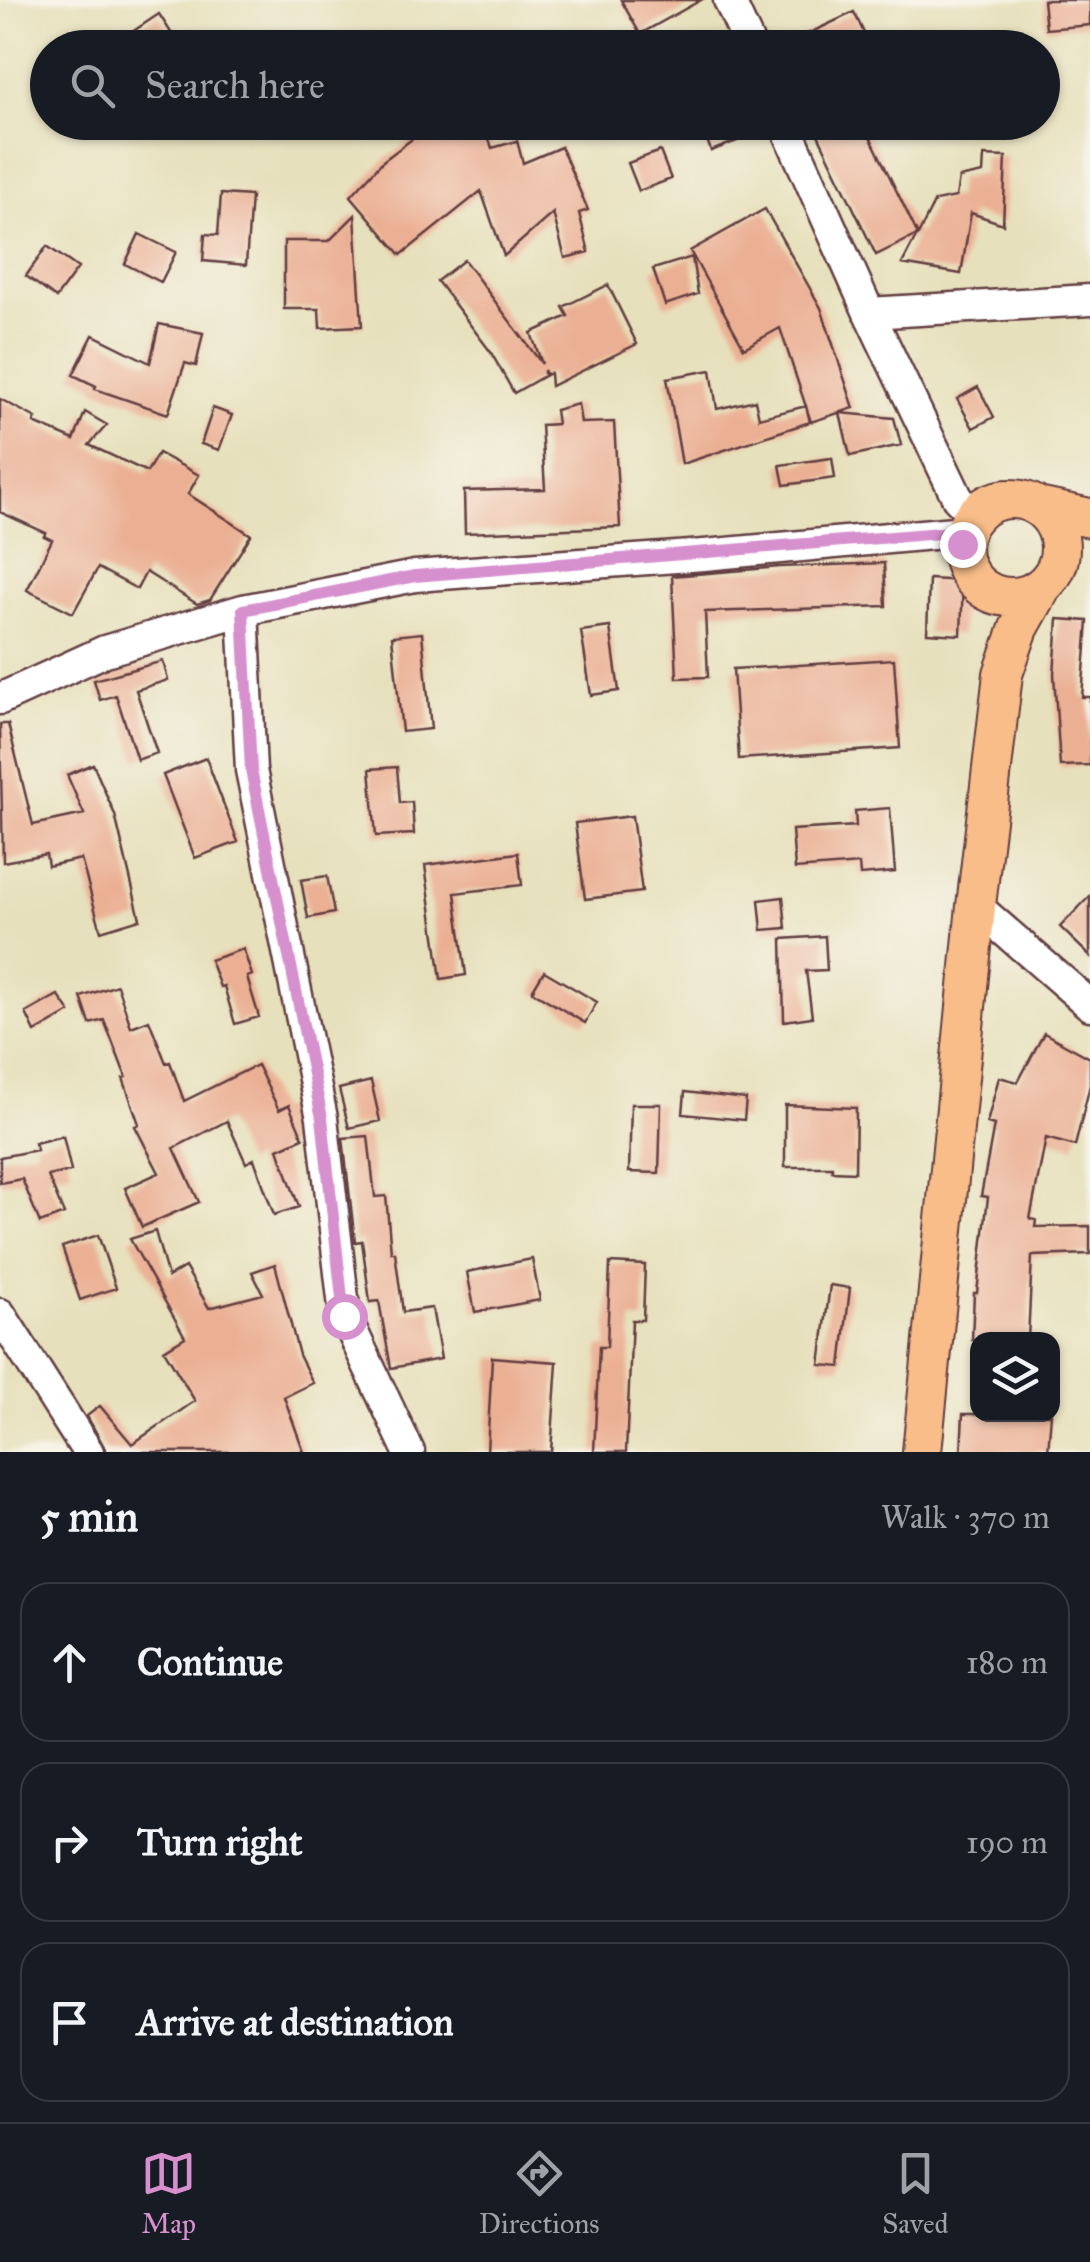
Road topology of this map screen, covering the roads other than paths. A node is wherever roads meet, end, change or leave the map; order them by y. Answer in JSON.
{"nodes":[{"id":1,"x":730,"y":0,"type":"edge"},
{"id":2,"x":742,"y":30,"type":"edge"},
{"id":3,"x":792,"y":140,"type":"edge"},
{"id":4,"x":1090,"y":300,"type":"edge"},
{"id":5,"x":869,"y":313,"type":"junction"},
{"id":6,"x":1038,"y":508,"type":"junction"},
{"id":7,"x":1090,"y":518,"type":"edge"},
{"id":8,"x":970,"y":523,"type":"junction"},
{"id":9,"x":1090,"y":538,"type":"edge"},
{"id":10,"x":1049,"y":577,"type":"junction"},
{"id":11,"x":974,"y":580,"type":"junction"},
{"id":12,"x":243,"y":610,"type":"junction"},
{"id":13,"x":1003,"y":674,"type":"junction"},
{"id":14,"x":0,"y":699,"type":"edge"},
{"id":15,"x":976,"y":906,"type":"junction"},
{"id":16,"x":1090,"y":1005,"type":"edge"},
{"id":17,"x":0,"y":1314,"type":"edge"},
{"id":18,"x":88,"y":1452,"type":"edge"},
{"id":19,"x":409,"y":1452,"type":"edge"},
{"id":20,"x":922,"y":1452,"type":"edge"}],
"edges":[{"from":1,"to":2,"type":"street"},
{"from":3,"to":5,"type":"street"},
{"from":4,"to":5,"type":"street"},
{"from":5,"to":8,"type":"street"},
{"from":6,"to":7,"type":"main road"},
{"from":6,"to":8,"type":"main road"},
{"from":6,"to":10,"type":"main road"},
{"from":8,"to":11,"type":"main road"},
{"from":8,"to":12,"type":"street"},
{"from":9,"to":10,"type":"main road"},
{"from":10,"to":11,"type":"main road"},
{"from":10,"to":13,"type":"main road"},
{"from":11,"to":13,"type":"main road"},
{"from":12,"to":14,"type":"street"},
{"from":12,"to":19,"type":"street"},
{"from":13,"to":15,"type":"main road"},
{"from":15,"to":16,"type":"street"},
{"from":15,"to":20,"type":"main road"},
{"from":17,"to":18,"type":"street"}]}
